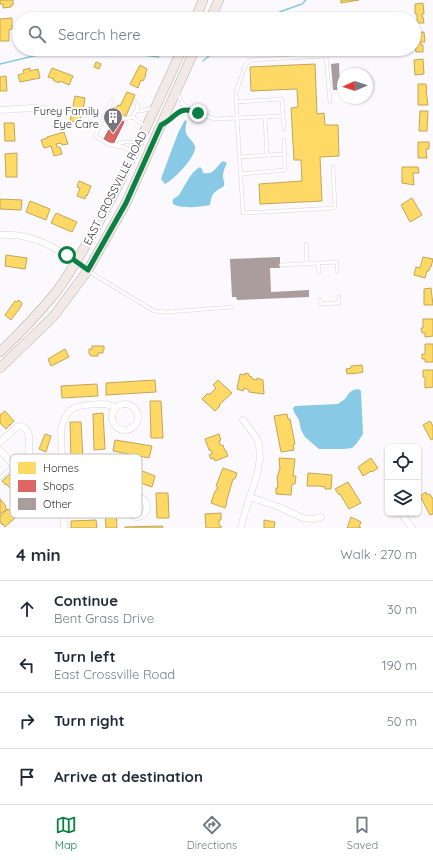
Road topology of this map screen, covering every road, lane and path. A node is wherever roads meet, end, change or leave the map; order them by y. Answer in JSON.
{"nodes":[{"id":1,"x":203,"y":0,"type":"edge"},
{"id":2,"x":219,"y":0,"type":"edge"},
{"id":3,"x":198,"y":12,"type":"edge"},
{"id":4,"x":213,"y":12,"type":"edge"},
{"id":5,"x":179,"y":56,"type":"edge"},
{"id":6,"x":192,"y":56,"type":"edge"},
{"id":7,"x":176,"y":90,"type":"junction"},
{"id":8,"x":112,"y":100,"type":"dead end"},
{"id":9,"x":135,"y":101,"type":"dead end"},
{"id":10,"x":237,"y":102,"type":"junction"},
{"id":11,"x":330,"y":102,"type":"dead end"},
{"id":12,"x":155,"y":107,"type":"junction"},
{"id":13,"x":45,"y":109,"type":"dead end"},
{"id":14,"x":0,"y":110,"type":"edge"},
{"id":15,"x":136,"y":110,"type":"junction"},
{"id":16,"x":190,"y":110,"type":"junction"},
{"id":17,"x":107,"y":111,"type":"junction"},
{"id":18,"x":283,"y":116,"type":"junction"},
{"id":19,"x":133,"y":117,"type":"junction"},
{"id":20,"x":265,"y":117,"type":"junction"},
{"id":21,"x":237,"y":118,"type":"junction"},
{"id":22,"x":161,"y":125,"type":"junction"},
{"id":23,"x":146,"y":127,"type":"junction"},
{"id":24,"x":284,"y":129,"type":"dead end"},
{"id":25,"x":284,"y":140,"type":"dead end"},
{"id":26,"x":139,"y":142,"type":"junction"},
{"id":27,"x":113,"y":145,"type":"junction"},
{"id":28,"x":133,"y":153,"type":"junction"},
{"id":29,"x":285,"y":154,"type":"junction"},
{"id":30,"x":267,"y":155,"type":"junction"},
{"id":31,"x":240,"y":157,"type":"junction"},
{"id":32,"x":333,"y":167,"type":"dead end"},
{"id":33,"x":241,"y":174,"type":"junction"},
{"id":34,"x":0,"y":235,"type":"edge"},
{"id":35,"x":306,"y":244,"type":"dead end"},
{"id":36,"x":76,"y":262,"type":"junction"},
{"id":37,"x":318,"y":263,"type":"junction"},
{"id":38,"x":307,"y":264,"type":"junction"},
{"id":39,"x":281,"y":265,"type":"dead end"},
{"id":40,"x":88,"y":270,"type":"junction"},
{"id":41,"x":337,"y":271,"type":"dead end"},
{"id":42,"x":319,"y":272,"type":"dead end"},
{"id":43,"x":339,"y":297,"type":"dead end"},
{"id":44,"x":320,"y":300,"type":"dead end"},
{"id":45,"x":232,"y":307,"type":"dead end"},
{"id":46,"x":0,"y":352,"type":"edge"},
{"id":47,"x":0,"y":368,"type":"edge"},
{"id":48,"x":115,"y":407,"type":"junction"},
{"id":49,"x":243,"y":420,"type":"dead end"},
{"id":50,"x":0,"y":442,"type":"edge"},
{"id":51,"x":0,"y":450,"type":"edge"},
{"id":52,"x":29,"y":454,"type":"edge"},
{"id":53,"x":62,"y":454,"type":"edge"},
{"id":54,"x":10,"y":462,"type":"edge"},
{"id":55,"x":10,"y":469,"type":"edge"},
{"id":56,"x":0,"y":478,"type":"edge"},
{"id":57,"x":250,"y":497,"type":"junction"},
{"id":58,"x":403,"y":516,"type":"edge"},
{"id":59,"x":320,"y":517,"type":"dead end"},
{"id":60,"x":64,"y":518,"type":"edge"},
{"id":61,"x":64,"y":528,"type":"edge"},
{"id":62,"x":241,"y":528,"type":"edge"},
{"id":63,"x":412,"y":528,"type":"edge"}],
"edges":[{"from":1,"to":3,"type":"main road"},
{"from":2,"to":4,"type":"main road"},
{"from":5,"to":12,"type":"main road","name":"EAST CROSSVILLE ROAD"},
{"from":6,"to":7,"type":"main road","name":"EAST CROSSVILLE ROAD"},
{"from":7,"to":16,"type":"lane"},
{"from":7,"to":22,"type":"main road","name":"EAST CROSSVILLE ROAD"},
{"from":8,"to":17,"type":"lane"},
{"from":9,"to":15,"type":"lane"},
{"from":10,"to":11,"type":"lane"},
{"from":10,"to":18,"type":"lane"},
{"from":10,"to":21,"type":"lane"},
{"from":12,"to":15,"type":"lane"},
{"from":12,"to":23,"type":"main road","name":"EAST CROSSVILLE ROAD"},
{"from":13,"to":14,"type":"street"},
{"from":15,"to":19,"type":"lane"},
{"from":16,"to":21,"type":"lane"},
{"from":16,"to":22,"type":"lane"},
{"from":17,"to":19,"type":"lane"},
{"from":17,"to":27,"type":"lane"},
{"from":18,"to":20,"type":"lane"},
{"from":18,"to":24,"type":"lane"},
{"from":19,"to":23,"type":"lane"},
{"from":20,"to":21,"type":"lane"},
{"from":20,"to":30,"type":"lane"},
{"from":21,"to":31,"type":"lane"},
{"from":22,"to":40,"type":"main road","name":"EAST CROSSVILLE ROAD"},
{"from":23,"to":26,"type":"main road","name":"EAST CROSSVILLE ROAD"},
{"from":25,"to":29,"type":"lane"},
{"from":26,"to":27,"type":"lane"},
{"from":26,"to":28,"type":"main road","name":"EAST CROSSVILLE ROAD"},
{"from":27,"to":28,"type":"lane"},
{"from":28,"to":36,"type":"main road","name":"EAST CROSSVILLE ROAD"},
{"from":29,"to":30,"type":"lane"},
{"from":29,"to":33,"type":"lane"},
{"from":30,"to":31,"type":"lane"},
{"from":31,"to":33,"type":"lane"},
{"from":32,"to":33,"type":"lane"},
{"from":34,"to":36,"type":"street"},
{"from":35,"to":38,"type":"lane"},
{"from":36,"to":40,"type":"street"},
{"from":36,"to":46,"type":"main road","name":"EAST CROSSVILLE ROAD"},
{"from":37,"to":38,"type":"lane"},
{"from":37,"to":41,"type":"lane"},
{"from":37,"to":42,"type":"lane"},
{"from":38,"to":39,"type":"lane"},
{"from":40,"to":45,"type":"lane"},
{"from":40,"to":47,"type":"main road","name":"EAST CROSSVILLE ROAD"},
{"from":43,"to":44,"type":"lane"},
{"from":48,"to":48,"type":"street"},
{"from":48,"to":53,"type":"street"},
{"from":49,"to":57,"type":"street"},
{"from":50,"to":52,"type":"street"},
{"from":51,"to":54,"type":"street"},
{"from":55,"to":56,"type":"lane"},
{"from":57,"to":59,"type":"street"},
{"from":57,"to":62,"type":"street"},
{"from":58,"to":63,"type":"street"},
{"from":60,"to":61,"type":"street"}]}
